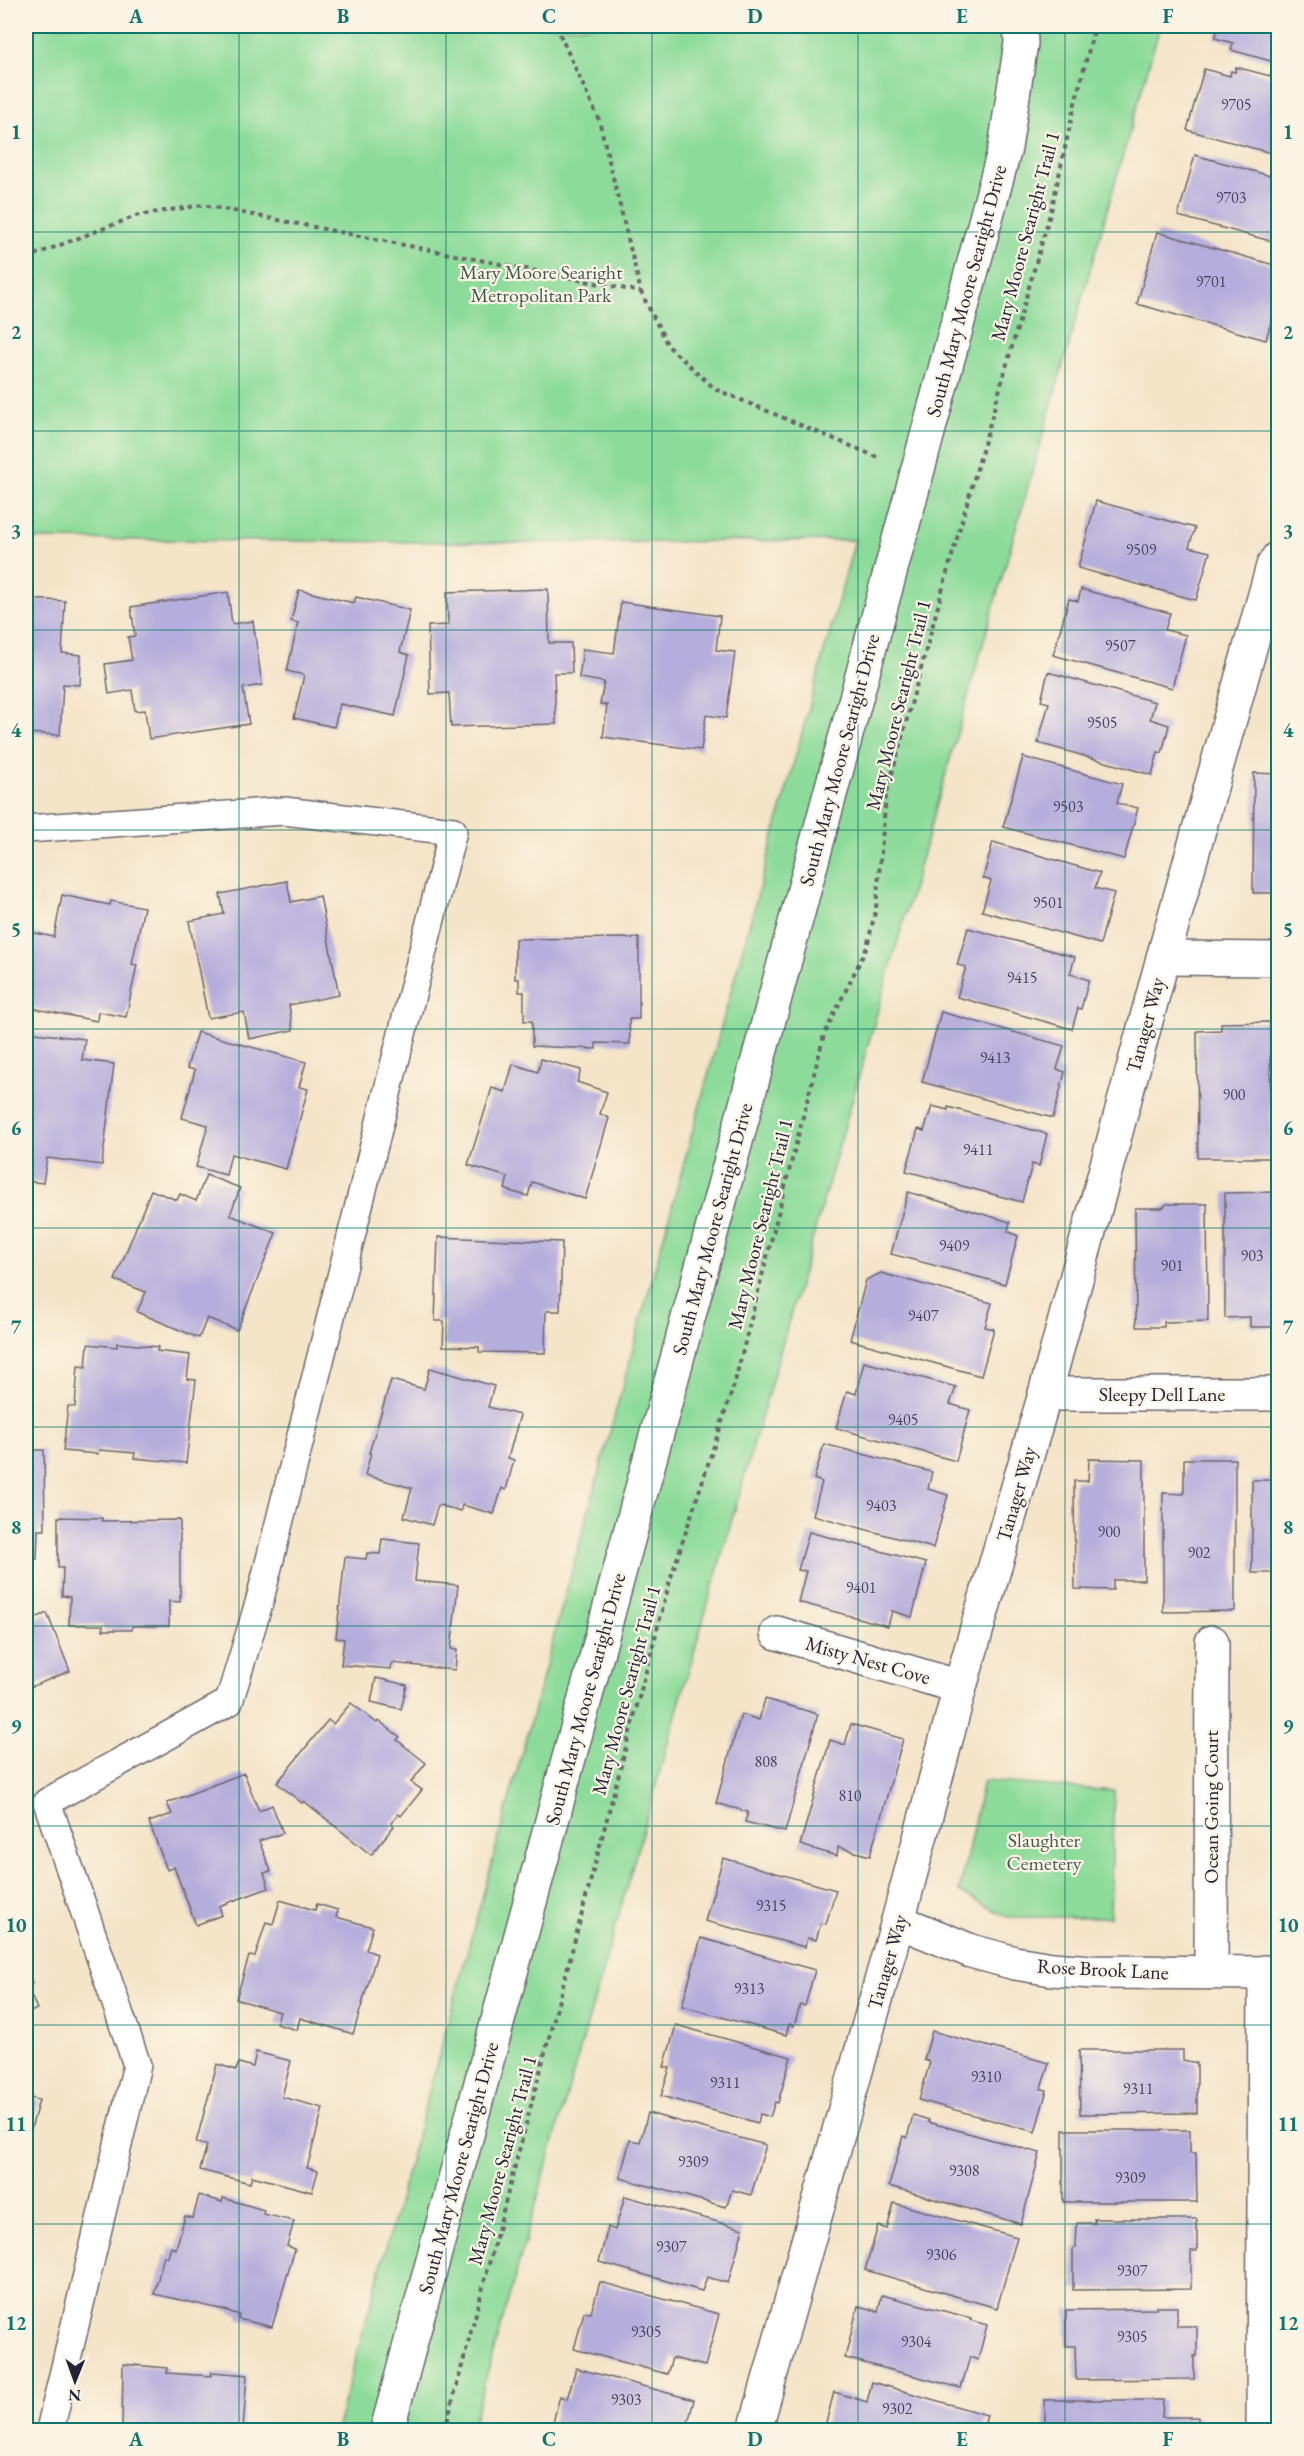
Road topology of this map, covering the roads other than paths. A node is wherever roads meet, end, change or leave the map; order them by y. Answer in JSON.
{"nodes":[{"id":1,"x":1020,"y":26,"type":"edge"},
{"id":2,"x":1278,"y":558,"type":"edge"},
{"id":3,"x":26,"y":829,"type":"edge"},
{"id":4,"x":1163,"y":958,"type":"junction"},
{"id":5,"x":1278,"y":959,"type":"edge"},
{"id":6,"x":1045,"y":1394,"type":"junction"},
{"id":7,"x":1278,"y":1394,"type":"edge"},
{"id":8,"x":777,"y":1633,"type":"dead end"},
{"id":9,"x":1212,"y":1642,"type":"dead end"},
{"id":10,"x":960,"y":1687,"type":"junction"},
{"id":11,"x":898,"y":1922,"type":"junction"},
{"id":12,"x":1211,"y":1972,"type":"junction"},
{"id":13,"x":1272,"y":1972,"type":"edge"},
{"id":14,"x":50,"y":2430,"type":"edge"},
{"id":15,"x":387,"y":2430,"type":"edge"},
{"id":16,"x":755,"y":2430,"type":"edge"},
{"id":17,"x":1263,"y":2430,"type":"edge"}],
"edges":[{"from":1,"to":15,"type":"street","name":"South Mary Moore Searight Drive"},
{"from":2,"to":4,"type":"street","name":"Tanager Way"},
{"from":3,"to":14,"type":"lane"},
{"from":4,"to":5,"type":"street"},
{"from":4,"to":6,"type":"street","name":"Tanager Way"},
{"from":6,"to":7,"type":"street","name":"Sleepy Dell Lane"},
{"from":6,"to":10,"type":"street","name":"Tanager Way"},
{"from":8,"to":10,"type":"street","name":"Misty Nest Cove"},
{"from":9,"to":12,"type":"street","name":"Ocean Going Court"},
{"from":10,"to":11,"type":"street","name":"Tanager Way"},
{"from":11,"to":12,"type":"street","name":"Rose Brook Lane"},
{"from":11,"to":16,"type":"street","name":"Tanager Way"},
{"from":12,"to":13,"type":"street","name":"Rose Brook Lane"},
{"from":13,"to":17,"type":"street"}]}
